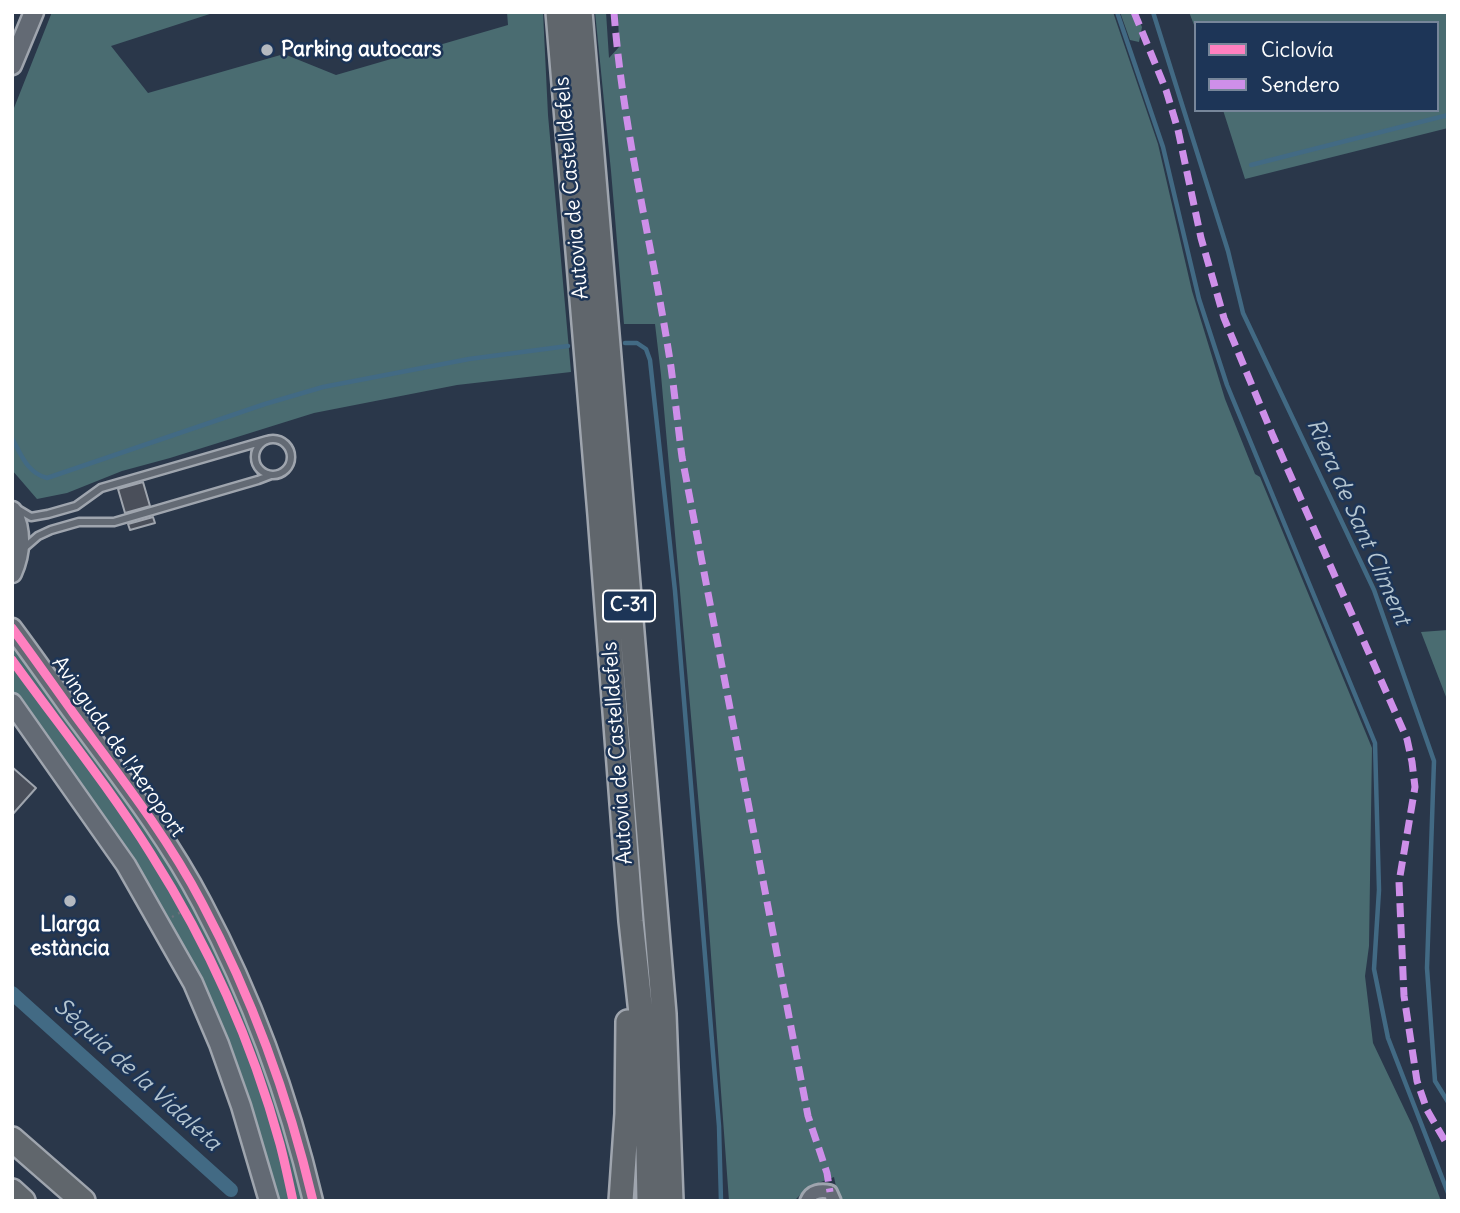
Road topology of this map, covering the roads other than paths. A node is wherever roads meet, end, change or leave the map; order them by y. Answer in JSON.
{"nodes":[{"id":1,"x":34,"y":12,"type":"edge"},
{"id":2,"x":558,"y":12,"type":"edge"},
{"id":3,"x":580,"y":12,"type":"edge"},
{"id":4,"x":12,"y":65,"type":"edge"},
{"id":5,"x":267,"y":440,"type":"junction"},
{"id":6,"x":271,"y":475,"type":"junction"},
{"id":7,"x":12,"y":506,"type":"edge"},
{"id":8,"x":12,"y":511,"type":"edge"},
{"id":9,"x":15,"y":565,"type":"edge"},
{"id":10,"x":12,"y":628,"type":"edge"},
{"id":11,"x":12,"y":704,"type":"edge"},
{"id":12,"x":631,"y":921,"type":"junction"},
{"id":13,"x":12,"y":1139,"type":"edge"},
{"id":14,"x":12,"y":1191,"type":"edge"},
{"id":15,"x":23,"y":1201,"type":"edge"},
{"id":16,"x":83,"y":1201,"type":"edge"},
{"id":17,"x":270,"y":1201,"type":"edge"},
{"id":18,"x":313,"y":1201,"type":"edge"},
{"id":19,"x":621,"y":1201,"type":"edge"},
{"id":20,"x":649,"y":1201,"type":"edge"},
{"id":21,"x":671,"y":1201,"type":"edge"},
{"id":22,"x":807,"y":1201,"type":"edge"},
{"id":23,"x":834,"y":1201,"type":"edge"}],
"edges":[{"from":1,"to":4,"type":"street"},
{"from":2,"to":12,"type":"highway","name":"Autovia de Castelldefels","number":"C-31"},
{"from":3,"to":21,"type":"highway","name":"Autovia de Castelldefels","number":"C-31"},
{"from":5,"to":6,"type":"lane"},
{"from":5,"to":6,"type":"lane"},
{"from":5,"to":7,"type":"lane"},
{"from":6,"to":9,"type":"lane"},
{"from":8,"to":9,"type":"street"},
{"from":10,"to":18,"type":"street","name":"Avinguda de l'Aeroport"},
{"from":11,"to":17,"type":"street"},
{"from":12,"to":19,"type":"highway"},
{"from":12,"to":20,"type":"highway","name":"Autovia de Castelldefels","number":"C-31"},
{"from":13,"to":16,"type":"highway"},
{"from":14,"to":15,"type":"highway"},
{"from":22,"to":23,"type":"street"}]}
